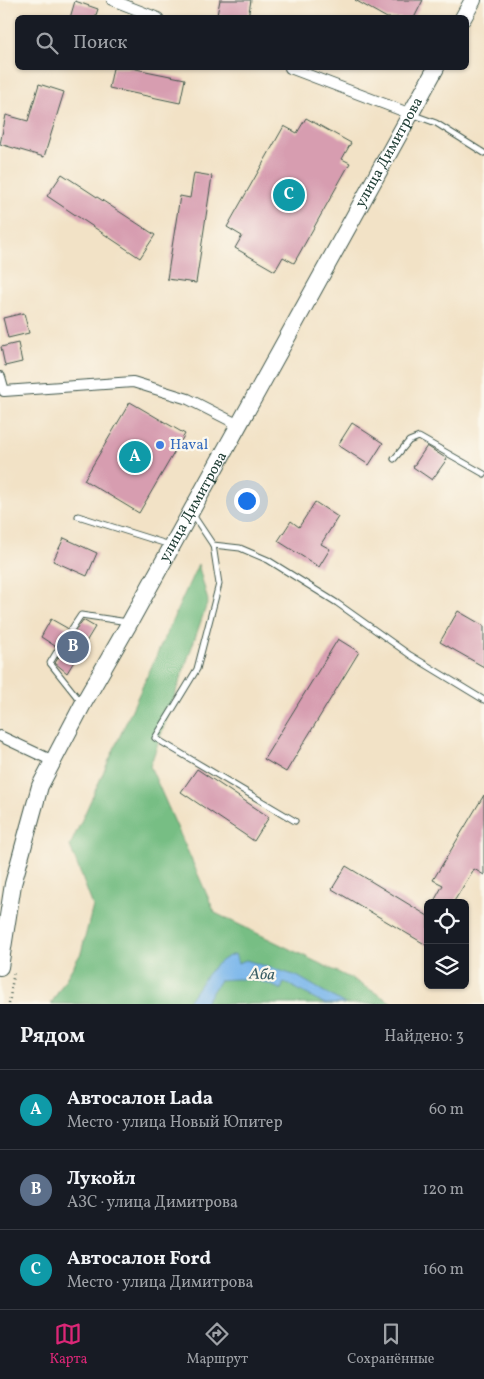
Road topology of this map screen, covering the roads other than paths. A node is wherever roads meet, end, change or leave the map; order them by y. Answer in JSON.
{"nodes":[{"id":1,"x":112,"y":0,"type":"edge"},
{"id":2,"x":473,"y":0,"type":"edge"},
{"id":3,"x":150,"y":15,"type":"edge"},
{"id":4,"x":465,"y":15,"type":"edge"},
{"id":5,"x":295,"y":70,"type":"edge"},
{"id":6,"x":435,"y":70,"type":"edge"},
{"id":7,"x":411,"y":114,"type":"junction"},
{"id":8,"x":484,"y":153,"type":"edge"},
{"id":9,"x":0,"y":377,"type":"edge"},
{"id":10,"x":2,"y":394,"type":"edge"},
{"id":11,"x":239,"y":425,"type":"junction"},
{"id":12,"x":394,"y":459,"type":"dead end"},
{"id":13,"x":484,"y":474,"type":"edge"},
{"id":14,"x":191,"y":512,"type":"junction"},
{"id":15,"x":78,"y":516,"type":"dead end"},
{"id":16,"x":213,"y":545,"type":"junction"},
{"id":17,"x":173,"y":546,"type":"junction"},
{"id":18,"x":130,"y":622,"type":"junction"},
{"id":19,"x":71,"y":630,"type":"dead end"},
{"id":20,"x":59,"y":648,"type":"dead end"},
{"id":21,"x":484,"y":700,"type":"edge"},
{"id":22,"x":82,"y":704,"type":"junction"},
{"id":23,"x":0,"y":736,"type":"edge"},
{"id":24,"x":53,"y":761,"type":"junction"},
{"id":25,"x":296,"y":821,"type":"dead end"},
{"id":26,"x":7,"y":968,"type":"edge"}],
"edges":[{"from":1,"to":3,"type":"street"},
{"from":2,"to":4,"type":"main road"},
{"from":5,"to":7,"type":"street"},
{"from":6,"to":7,"type":"main road","name":"улица Димитрова"},
{"from":7,"to":8,"type":"lane"},
{"from":7,"to":11,"type":"main road","name":"улица Димитрова"},
{"from":9,"to":10,"type":"street"},
{"from":10,"to":11,"type":"street"},
{"from":11,"to":14,"type":"main road","name":"улица Димитрова"},
{"from":12,"to":13,"type":"lane"},
{"from":14,"to":16,"type":"lane"},
{"from":14,"to":17,"type":"main road","name":"улица Димитрова"},
{"from":15,"to":17,"type":"lane"},
{"from":16,"to":21,"type":"lane"},
{"from":16,"to":25,"type":"lane"},
{"from":17,"to":18,"type":"main road","name":"улица Димитрова"},
{"from":18,"to":19,"type":"lane"},
{"from":18,"to":22,"type":"main road","name":"улица Димитрова"},
{"from":20,"to":22,"type":"lane"},
{"from":22,"to":24,"type":"main road","name":"улица Димитрова"},
{"from":23,"to":24,"type":"street"},
{"from":24,"to":26,"type":"main road","name":"улица Димитрова"}]}
